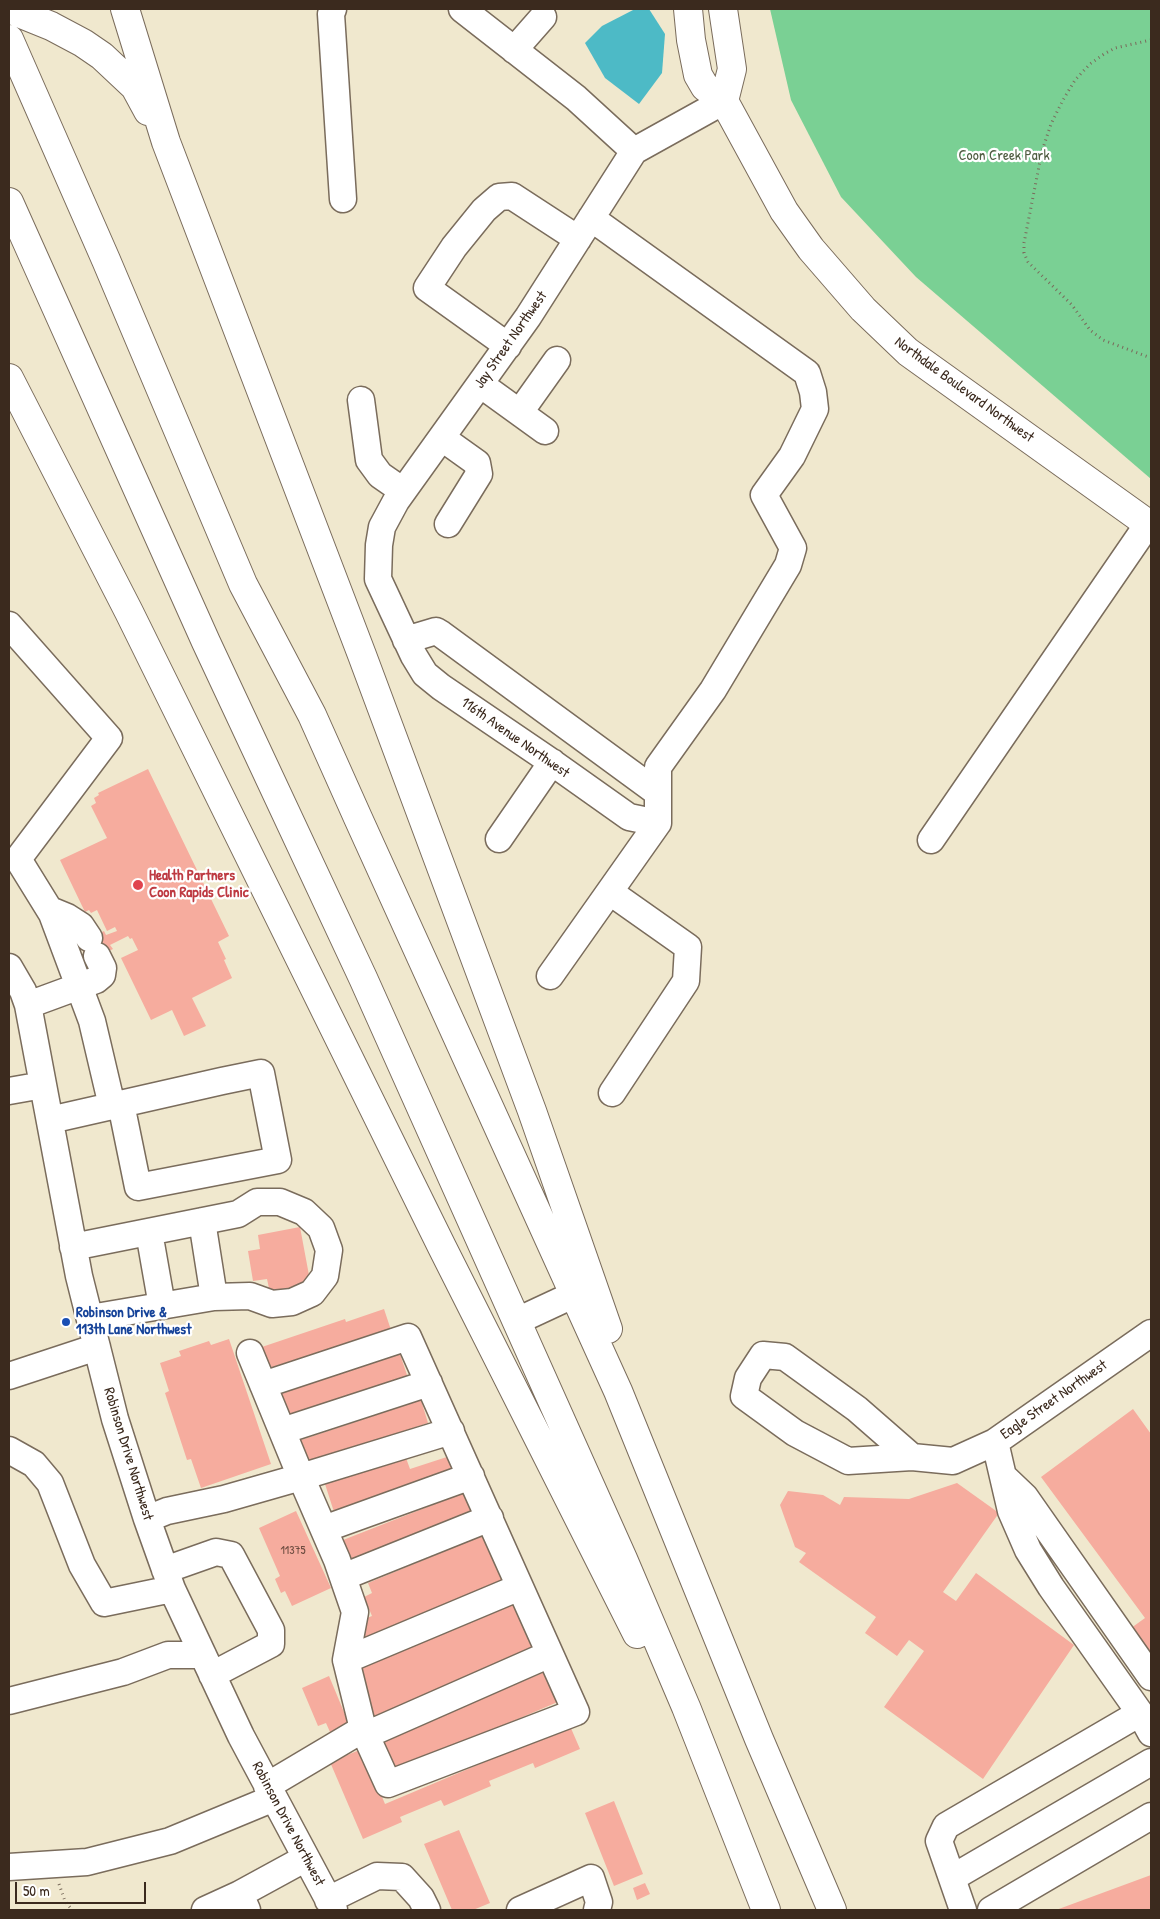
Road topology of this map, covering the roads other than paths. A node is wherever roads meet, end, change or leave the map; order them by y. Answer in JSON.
{"nodes":[{"id":1,"x":9,"y":9,"type":"edge"},
{"id":2,"x":126,"y":9,"type":"edge"},
{"id":3,"x":333,"y":9,"type":"edge"},
{"id":4,"x":462,"y":9,"type":"edge"},
{"id":5,"x":688,"y":9,"type":"edge"},
{"id":6,"x":723,"y":9,"type":"edge"},
{"id":7,"x":548,"y":12,"type":"edge"},
{"id":8,"x":9,"y":39,"type":"edge"},
{"id":9,"x":514,"y":50,"type":"junction"},
{"id":10,"x":724,"y":101,"type":"junction"},
{"id":11,"x":166,"y":142,"type":"junction"},
{"id":12,"x":634,"y":151,"type":"junction"},
{"id":13,"x":343,"y":199,"type":"dead end"},
{"id":14,"x":9,"y":202,"type":"edge"},
{"id":15,"x":585,"y":229,"type":"junction"},
{"id":16,"x":508,"y":346,"type":"junction"},
{"id":17,"x":557,"y":360,"type":"dead end"},
{"id":18,"x":9,"y":378,"type":"edge"},
{"id":19,"x":480,"y":384,"type":"junction"},
{"id":20,"x":360,"y":400,"type":"dead end"},
{"id":21,"x":520,"y":412,"type":"junction"},
{"id":22,"x":546,"y":431,"type":"dead end"},
{"id":23,"x":442,"y":438,"type":"junction"},
{"id":24,"x":403,"y":492,"type":"junction"},
{"id":25,"x":448,"y":524,"type":"dead end"},
{"id":26,"x":1150,"y":525,"type":"edge"},
{"id":27,"x":9,"y":625,"type":"edge"},
{"id":28,"x":402,"y":631,"type":"junction"},
{"id":29,"x":614,"y":760,"type":"junction"},
{"id":30,"x":552,"y":762,"type":"junction"},
{"id":31,"x":591,"y":791,"type":"junction"},
{"id":32,"x":658,"y":793,"type":"junction"},
{"id":33,"x":658,"y":823,"type":"junction"},
{"id":34,"x":500,"y":839,"type":"dead end"},
{"id":35,"x":931,"y":840,"type":"dead end"},
{"id":36,"x":13,"y":854,"type":"edge"},
{"id":37,"x":610,"y":892,"type":"junction"},
{"id":38,"x":50,"y":910,"type":"junction"},
{"id":39,"x":9,"y":968,"type":"edge"},
{"id":40,"x":550,"y":976,"type":"dead end"},
{"id":41,"x":79,"y":987,"type":"junction"},
{"id":42,"x":28,"y":1005,"type":"junction"},
{"id":43,"x":43,"y":1085,"type":"junction"},
{"id":44,"x":9,"y":1091,"type":"edge"},
{"id":45,"x":612,"y":1094,"type":"dead end"},
{"id":46,"x":116,"y":1105,"type":"junction"},
{"id":47,"x":50,"y":1120,"type":"junction"},
{"id":48,"x":202,"y":1221,"type":"junction"},
{"id":49,"x":148,"y":1232,"type":"junction"},
{"id":50,"x":73,"y":1247,"type":"junction"},
{"id":51,"x":574,"y":1294,"type":"junction"},
{"id":52,"x":214,"y":1296,"type":"junction"},
{"id":53,"x":162,"y":1306,"type":"junction"},
{"id":54,"x":90,"y":1318,"type":"junction"},
{"id":55,"x":516,"y":1321,"type":"junction"},
{"id":56,"x":1148,"y":1342,"type":"edge"},
{"id":57,"x":96,"y":1347,"type":"junction"},
{"id":58,"x":250,"y":1353,"type":"dead end"},
{"id":59,"x":9,"y":1376,"type":"edge"},
{"id":60,"x":429,"y":1383,"type":"junction"},
{"id":61,"x":263,"y":1384,"type":"junction"},
{"id":62,"x":282,"y":1431,"type":"junction"},
{"id":63,"x":451,"y":1431,"type":"junction"},
{"id":64,"x":995,"y":1442,"type":"junction"},
{"id":65,"x":9,"y":1450,"type":"edge"},
{"id":66,"x":912,"y":1457,"type":"junction"},
{"id":67,"x":471,"y":1476,"type":"junction"},
{"id":68,"x":1003,"y":1476,"type":"junction"},
{"id":69,"x":301,"y":1477,"type":"junction"},
{"id":70,"x":490,"y":1518,"type":"junction"},
{"id":71,"x":147,"y":1519,"type":"junction"},
{"id":72,"x":324,"y":1530,"type":"junction"},
{"id":73,"x":693,"y":1576,"type":"junction"},
{"id":74,"x":343,"y":1578,"type":"junction"},
{"id":75,"x":169,"y":1579,"type":"junction"},
{"id":76,"x":520,"y":1587,"type":"junction"},
{"id":77,"x":550,"y":1654,"type":"junction"},
{"id":78,"x":346,"y":1660,"type":"junction"},
{"id":79,"x":208,"y":1665,"type":"junction"},
{"id":80,"x":1151,"y":1677,"type":"edge"},
{"id":81,"x":9,"y":1701,"type":"edge"},
{"id":82,"x":1145,"y":1723,"type":"edge"},
{"id":83,"x":364,"y":1732,"type":"junction"},
{"id":84,"x":1151,"y":1762,"type":"edge"},
{"id":85,"x":271,"y":1792,"type":"junction"},
{"id":86,"x":1151,"y":1816,"type":"edge"},
{"id":87,"x":306,"y":1858,"type":"junction"},
{"id":88,"x":9,"y":1868,"type":"edge"},
{"id":89,"x":952,"y":1878,"type":"junction"},
{"id":90,"x":244,"y":1902,"type":"edge"},
{"id":91,"x":331,"y":1905,"type":"edge"},
{"id":92,"x":205,"y":1910,"type":"edge"},
{"id":93,"x":427,"y":1910,"type":"edge"},
{"id":94,"x":520,"y":1910,"type":"edge"},
{"id":95,"x":597,"y":1910,"type":"edge"},
{"id":96,"x":765,"y":1910,"type":"edge"},
{"id":97,"x":832,"y":1910,"type":"edge"},
{"id":98,"x":963,"y":1910,"type":"edge"},
{"id":99,"x":991,"y":1910,"type":"edge"}],
"edges":[{"from":1,"to":11,"type":"main road"},
{"from":2,"to":11,"type":"main road"},
{"from":3,"to":13,"type":"street"},
{"from":4,"to":9,"type":"street"},
{"from":5,"to":10,"type":"main road","name":"Northdale Boulevard Northwest"},
{"from":6,"to":10,"type":"main road"},
{"from":7,"to":9,"type":"street"},
{"from":8,"to":51,"type":"main road"},
{"from":9,"to":12,"type":"street"},
{"from":10,"to":12,"type":"street","name":"Jay Street Northwest"},
{"from":10,"to":26,"type":"main road","name":"Northdale Boulevard Northwest"},
{"from":11,"to":73,"type":"main road"},
{"from":12,"to":15,"type":"street","name":"Jay Street Northwest"},
{"from":14,"to":55,"type":"main road"},
{"from":15,"to":16,"type":"street","name":"Jay Street Northwest"},
{"from":15,"to":16,"type":"street"},
{"from":15,"to":32,"type":"street"},
{"from":16,"to":19,"type":"street","name":"Jay Street Northwest"},
{"from":17,"to":21,"type":"street"},
{"from":18,"to":96,"type":"main road"},
{"from":19,"to":21,"type":"street"},
{"from":19,"to":23,"type":"street","name":"Jay Street Northwest"},
{"from":20,"to":24,"type":"street"},
{"from":21,"to":22,"type":"street"},
{"from":23,"to":24,"type":"street","name":"Jay Street Northwest"},
{"from":23,"to":25,"type":"street"},
{"from":24,"to":28,"type":"street","name":"Jay Street Northwest"},
{"from":26,"to":35,"type":"street"},
{"from":27,"to":36,"type":"street"},
{"from":28,"to":29,"type":"street"},
{"from":28,"to":30,"type":"street","name":"116th Avenue Northwest"},
{"from":29,"to":31,"type":"street"},
{"from":29,"to":32,"type":"street"},
{"from":30,"to":31,"type":"street","name":"116th Avenue Northwest"},
{"from":30,"to":34,"type":"street"},
{"from":31,"to":33,"type":"street","name":"116th Avenue Northwest"},
{"from":32,"to":33,"type":"street"},
{"from":33,"to":37,"type":"street"},
{"from":36,"to":38,"type":"street"},
{"from":37,"to":40,"type":"street"},
{"from":37,"to":45,"type":"street"},
{"from":38,"to":41,"type":"street"},
{"from":38,"to":41,"type":"street"},
{"from":39,"to":42,"type":"street","name":"Robinson Drive Northwest"},
{"from":41,"to":42,"type":"street"},
{"from":41,"to":46,"type":"street"},
{"from":42,"to":43,"type":"street","name":"Robinson Drive Northwest"},
{"from":43,"to":44,"type":"street"},
{"from":43,"to":47,"type":"street","name":"Robinson Drive Northwest"},
{"from":46,"to":46,"type":"street"},
{"from":46,"to":47,"type":"street"},
{"from":47,"to":50,"type":"street","name":"Robinson Drive Northwest"},
{"from":48,"to":49,"type":"street"},
{"from":48,"to":52,"type":"street"},
{"from":48,"to":52,"type":"street"},
{"from":49,"to":50,"type":"street"},
{"from":49,"to":53,"type":"street"},
{"from":50,"to":54,"type":"street","name":"Robinson Drive Northwest"},
{"from":51,"to":55,"type":"street"},
{"from":51,"to":73,"type":"main road"},
{"from":52,"to":53,"type":"street"},
{"from":53,"to":54,"type":"street"},
{"from":54,"to":57,"type":"street","name":"Robinson Drive Northwest"},
{"from":55,"to":96,"type":"main road"},
{"from":56,"to":64,"type":"street","name":"Eagle Street Northwest"},
{"from":57,"to":59,"type":"street"},
{"from":57,"to":71,"type":"street","name":"Robinson Drive Northwest"},
{"from":58,"to":61,"type":"street"},
{"from":60,"to":61,"type":"street"},
{"from":60,"to":62,"type":"street"},
{"from":60,"to":63,"type":"street"},
{"from":61,"to":62,"type":"street"},
{"from":62,"to":69,"type":"street"},
{"from":63,"to":67,"type":"street"},
{"from":63,"to":69,"type":"street"},
{"from":64,"to":66,"type":"street","name":"Eagle Street Northwest"},
{"from":64,"to":68,"type":"street"},
{"from":65,"to":75,"type":"street"},
{"from":66,"to":66,"type":"street"},
{"from":67,"to":70,"type":"street"},
{"from":67,"to":72,"type":"street"},
{"from":68,"to":80,"type":"street"},
{"from":68,"to":82,"type":"street"},
{"from":69,"to":71,"type":"street"},
{"from":69,"to":72,"type":"street"},
{"from":70,"to":74,"type":"street"},
{"from":70,"to":76,"type":"street"},
{"from":71,"to":75,"type":"street","name":"Robinson Drive Northwest"},
{"from":72,"to":74,"type":"street"},
{"from":73,"to":97,"type":"main road"},
{"from":74,"to":78,"type":"street"},
{"from":75,"to":79,"type":"street","name":"Robinson Drive Northwest"},
{"from":75,"to":79,"type":"street"},
{"from":76,"to":77,"type":"street"},
{"from":76,"to":78,"type":"street"},
{"from":77,"to":83,"type":"street"},
{"from":77,"to":83,"type":"street"},
{"from":78,"to":83,"type":"street"},
{"from":79,"to":81,"type":"street"},
{"from":79,"to":85,"type":"street","name":"Robinson Drive Northwest"},
{"from":82,"to":89,"type":"street"},
{"from":83,"to":85,"type":"street"},
{"from":84,"to":89,"type":"street"},
{"from":85,"to":87,"type":"street","name":"Robinson Drive Northwest"},
{"from":85,"to":88,"type":"street"},
{"from":86,"to":99,"type":"street"},
{"from":87,"to":90,"type":"street"},
{"from":87,"to":91,"type":"street","name":"Robinson Drive Northwest"},
{"from":89,"to":98,"type":"street"},
{"from":90,"to":92,"type":"street"},
{"from":91,"to":93,"type":"street"},
{"from":94,"to":95,"type":"street"}]}
